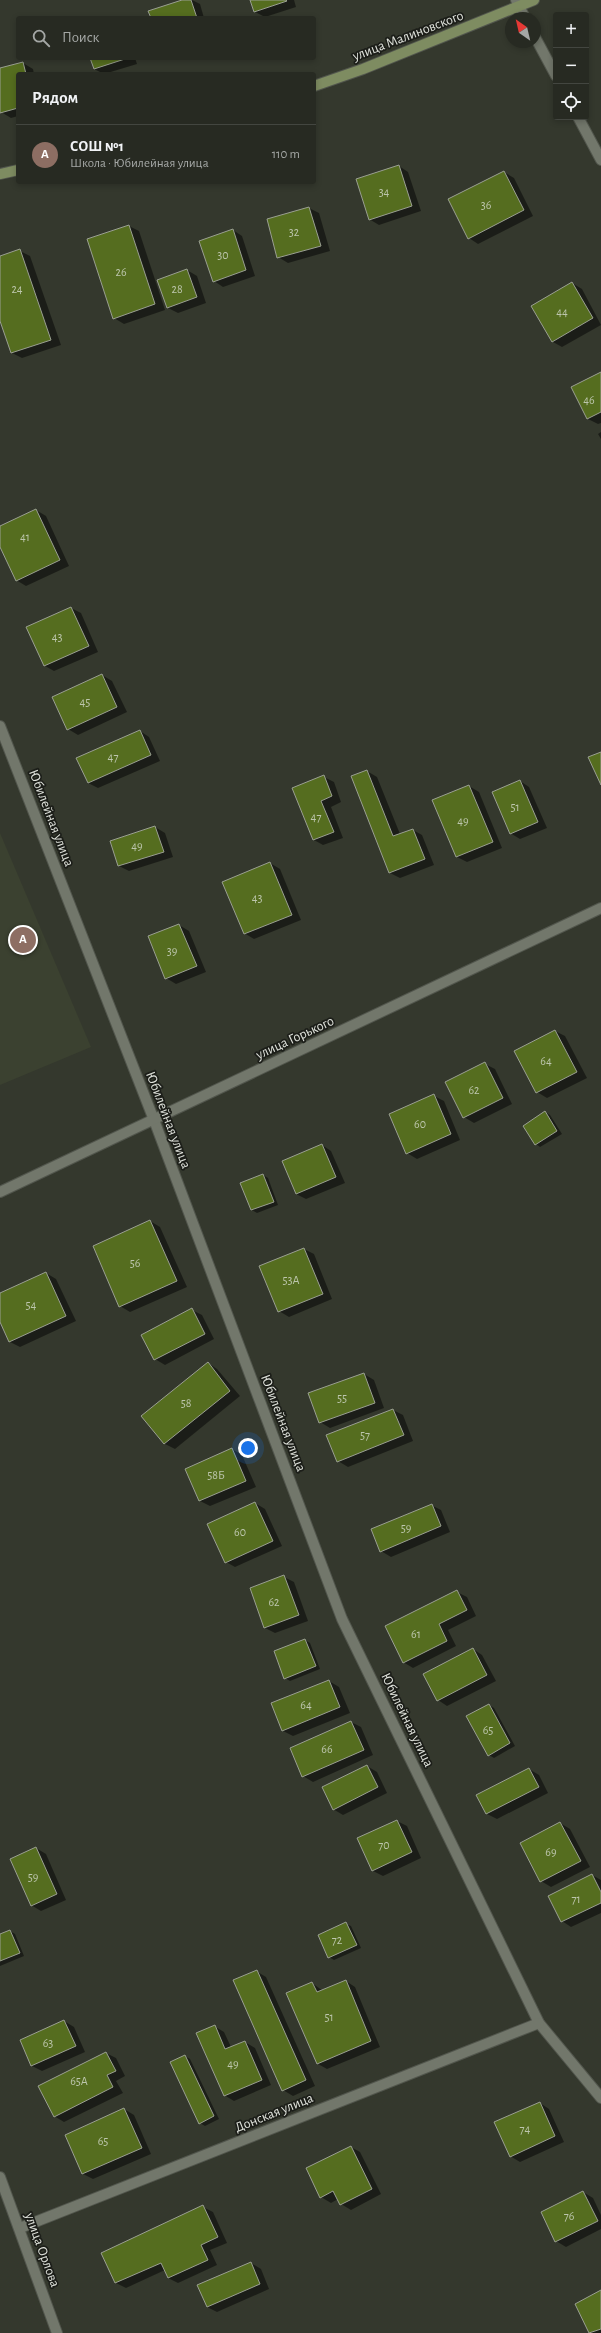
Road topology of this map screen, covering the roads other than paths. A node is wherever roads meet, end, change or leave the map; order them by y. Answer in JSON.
{"nodes":[{"id":1,"x":534,"y":0,"type":"edge"},
{"id":2,"x":517,"y":4,"type":"edge"},
{"id":3,"x":541,"y":48,"type":"edge"},
{"id":4,"x":553,"y":70,"type":"edge"},
{"id":5,"x":316,"y":85,"type":"edge"},
{"id":6,"x":580,"y":120,"type":"edge"},
{"id":7,"x":601,"y":160,"type":"edge"},
{"id":8,"x":16,"y":170,"type":"edge"},
{"id":9,"x":0,"y":174,"type":"edge"},
{"id":10,"x":0,"y":726,"type":"edge"},
{"id":11,"x":601,"y":908,"type":"edge"},
{"id":12,"x":154,"y":1120,"type":"junction"},
{"id":13,"x":0,"y":1192,"type":"edge"},
{"id":14,"x":539,"y":2023,"type":"junction"},
{"id":15,"x":601,"y":2098,"type":"edge"},
{"id":16,"x":0,"y":2178,"type":"edge"},
{"id":17,"x":20,"y":2228,"type":"junction"},
{"id":18,"x":57,"y":2333,"type":"edge"}],
"edges":[{"from":1,"to":2,"type":"street","name":"улица Малиновского"},
{"from":2,"to":5,"type":"street","name":"улица Малиновского"},
{"from":3,"to":4,"type":"street"},
{"from":6,"to":7,"type":"street"},
{"from":8,"to":9,"type":"street"},
{"from":10,"to":12,"type":"street","name":"Юбилейная улица"},
{"from":11,"to":12,"type":"street","name":"улица Горького"},
{"from":12,"to":13,"type":"street","name":"улица Горького"},
{"from":12,"to":14,"type":"street","name":"Юбилейная улица"},
{"from":14,"to":15,"type":"street","name":"Юбилейная улица"},
{"from":14,"to":17,"type":"street","name":"Донская улица"},
{"from":16,"to":17,"type":"street","name":"улица Орлова"},
{"from":17,"to":18,"type":"street","name":"улица Орлова"}]}
